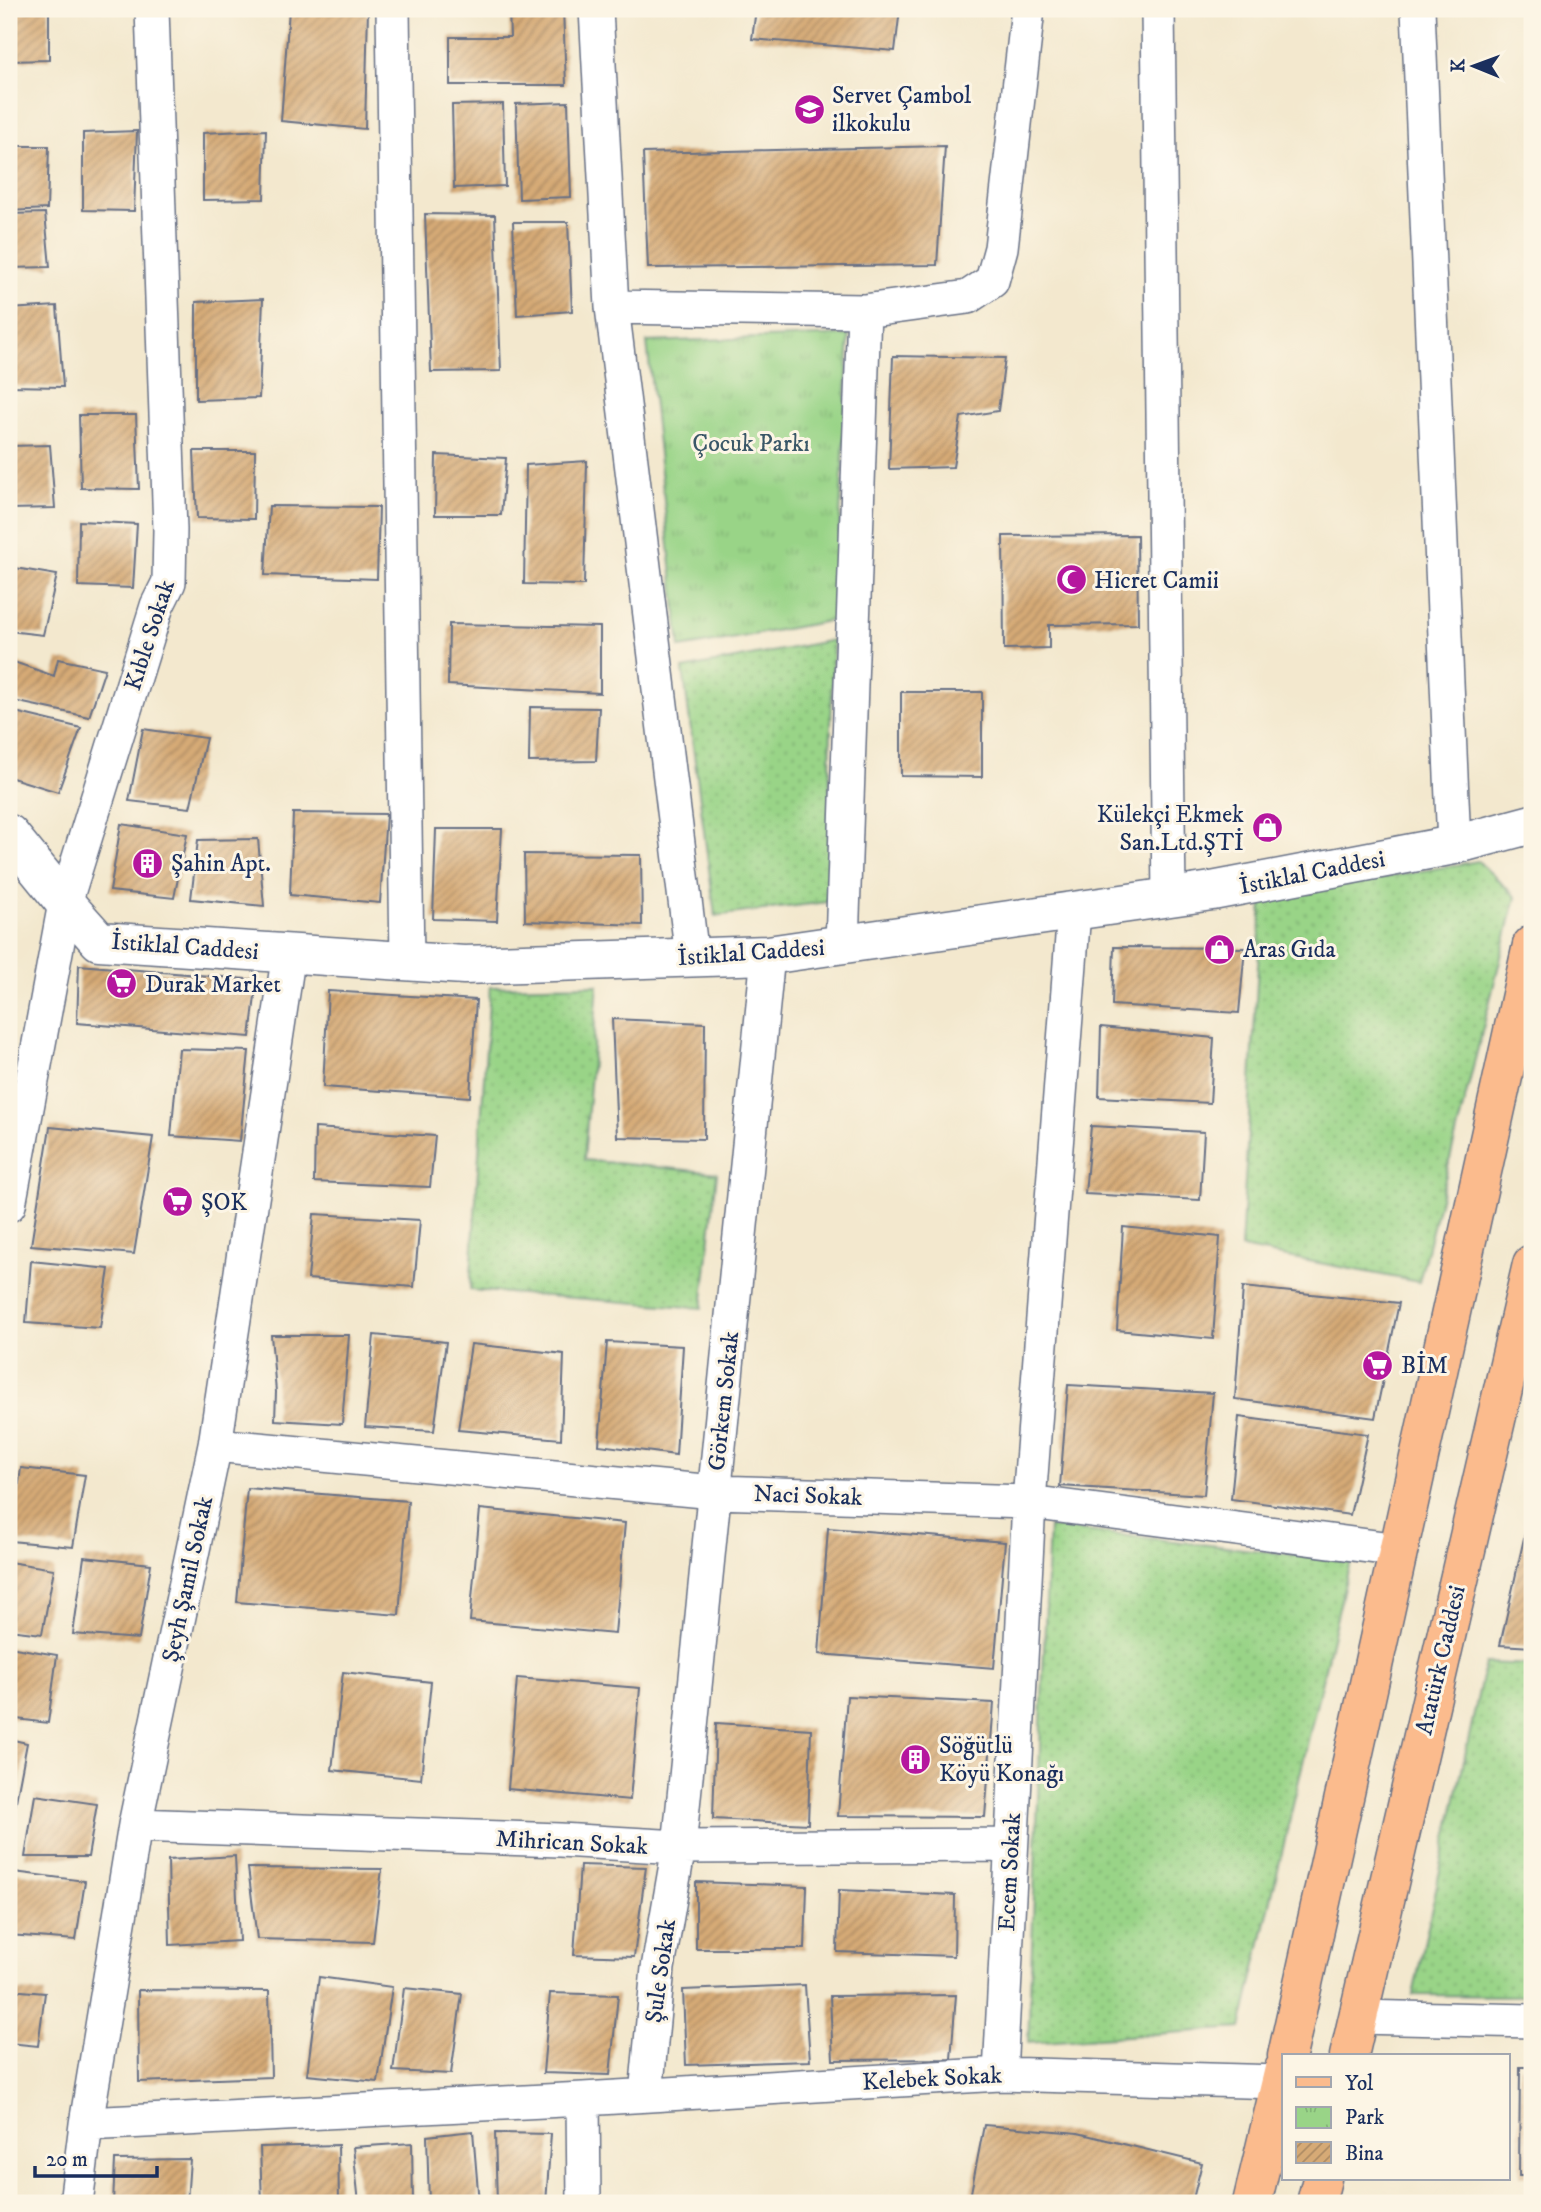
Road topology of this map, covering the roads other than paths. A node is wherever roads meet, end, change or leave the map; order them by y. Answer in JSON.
{"nodes":[{"id":1,"x":152,"y":9,"type":"edge"},
{"id":2,"x":393,"y":9,"type":"edge"},
{"id":3,"x":596,"y":9,"type":"edge"},
{"id":4,"x":1028,"y":9,"type":"edge"},
{"id":5,"x":1158,"y":9,"type":"edge"},
{"id":6,"x":1418,"y":9,"type":"edge"},
{"id":7,"x":612,"y":307,"type":"junction"},
{"id":8,"x":864,"y":311,"type":"junction"},
{"id":9,"x":1532,"y":824,"type":"edge"},
{"id":10,"x":9,"y":834,"type":"edge"},
{"id":11,"x":1454,"y":845,"type":"junction"},
{"id":12,"x":1169,"y":897,"type":"junction"},
{"id":13,"x":65,"y":903,"type":"junction"},
{"id":14,"x":1074,"y":911,"type":"junction"},
{"id":15,"x":842,"y":944,"type":"junction"},
{"id":16,"x":1532,"y":945,"type":"edge"},
{"id":17,"x":289,"y":953,"type":"junction"},
{"id":18,"x":768,"y":955,"type":"junction"},
{"id":19,"x":692,"y":957,"type":"junction"},
{"id":20,"x":407,"y":960,"type":"junction"},
{"id":21,"x":9,"y":1205,"type":"edge"},
{"id":22,"x":1532,"y":1264,"type":"edge"},
{"id":23,"x":215,"y":1445,"type":"junction"},
{"id":24,"x":713,"y":1492,"type":"junction"},
{"id":25,"x":1028,"y":1502,"type":"junction"},
{"id":26,"x":1399,"y":1550,"type":"junction"},
{"id":27,"x":135,"y":1825,"type":"junction"},
{"id":28,"x":1010,"y":1844,"type":"junction"},
{"id":29,"x":679,"y":1847,"type":"junction"},
{"id":30,"x":1357,"y":2017,"type":"junction"},
{"id":31,"x":1532,"y":2021,"type":"edge"},
{"id":32,"x":1287,"y":2054,"type":"edge"},
{"id":33,"x":1349,"y":2054,"type":"edge"},
{"id":34,"x":1282,"y":2069,"type":"edge"},
{"id":35,"x":1000,"y":2074,"type":"junction"},
{"id":36,"x":1282,"y":2077,"type":"edge"},
{"id":37,"x":646,"y":2095,"type":"junction"},
{"id":38,"x":583,"y":2099,"type":"junction"},
{"id":39,"x":86,"y":2124,"type":"junction"},
{"id":40,"x":1322,"y":2180,"type":"edge"},
{"id":41,"x":76,"y":2203,"type":"edge"},
{"id":42,"x":584,"y":2203,"type":"edge"},
{"id":43,"x":1252,"y":2203,"type":"edge"},
{"id":44,"x":1316,"y":2203,"type":"edge"}],
"edges":[{"from":1,"to":13,"type":"street","name":"Kıble Sokak"},
{"from":2,"to":20,"type":"street"},
{"from":3,"to":7,"type":"street"},
{"from":4,"to":8,"type":"street"},
{"from":5,"to":12,"type":"street"},
{"from":6,"to":11,"type":"street"},
{"from":7,"to":8,"type":"street"},
{"from":7,"to":19,"type":"street"},
{"from":8,"to":15,"type":"street"},
{"from":9,"to":11,"type":"street","name":"İstiklal Caddesi"},
{"from":10,"to":13,"type":"street","name":"İstiklal Caddesi"},
{"from":11,"to":12,"type":"street","name":"İstiklal Caddesi"},
{"from":12,"to":14,"type":"street","name":"İstiklal Caddesi"},
{"from":13,"to":17,"type":"street","name":"İstiklal Caddesi"},
{"from":13,"to":21,"type":"street","name":"Kıble Sokak"},
{"from":14,"to":15,"type":"street","name":"İstiklal Caddesi"},
{"from":14,"to":25,"type":"street","name":"Ecem Sokak"},
{"from":15,"to":18,"type":"street","name":"İstiklal Caddesi"},
{"from":16,"to":26,"type":"main road"},
{"from":17,"to":20,"type":"street","name":"İstiklal Caddesi"},
{"from":17,"to":23,"type":"street","name":"Şeyh Şamil Sokak"},
{"from":18,"to":19,"type":"street","name":"İstiklal Caddesi"},
{"from":18,"to":24,"type":"street","name":"Görkem Sokak"},
{"from":19,"to":20,"type":"street","name":"İstiklal Caddesi"},
{"from":22,"to":30,"type":"main road","name":"Atatürk Caddesi"},
{"from":23,"to":24,"type":"street","name":"Naci Sokak"},
{"from":23,"to":27,"type":"street","name":"Şeyh Şamil Sokak"},
{"from":24,"to":25,"type":"street","name":"Naci Sokak"},
{"from":24,"to":29,"type":"street","name":"Görkem Sokak"},
{"from":25,"to":26,"type":"street","name":"Naci Sokak"},
{"from":25,"to":28,"type":"street","name":"Ecem Sokak"},
{"from":26,"to":32,"type":"main road"},
{"from":27,"to":29,"type":"street","name":"Mihrican Sokak"},
{"from":27,"to":39,"type":"street","name":"Şeyh Şamil Sokak"},
{"from":28,"to":29,"type":"street","name":"Mihrican Sokak"},
{"from":28,"to":35,"type":"street","name":"Ecem Sokak"},
{"from":29,"to":37,"type":"street","name":"Şule Sokak"},
{"from":30,"to":31,"type":"street"},
{"from":30,"to":33,"type":"main road","name":"Atatürk Caddesi"},
{"from":34,"to":35,"type":"street","name":"Kelebek Sokak"},
{"from":35,"to":37,"type":"street","name":"Kelebek Sokak"},
{"from":36,"to":43,"type":"main road"},
{"from":37,"to":38,"type":"street","name":"Kelebek Sokak"},
{"from":38,"to":39,"type":"street","name":"Kelebek Sokak"},
{"from":38,"to":42,"type":"street"},
{"from":39,"to":41,"type":"street","name":"Şeyh Şamil Sokak"},
{"from":40,"to":44,"type":"main road"}]}
